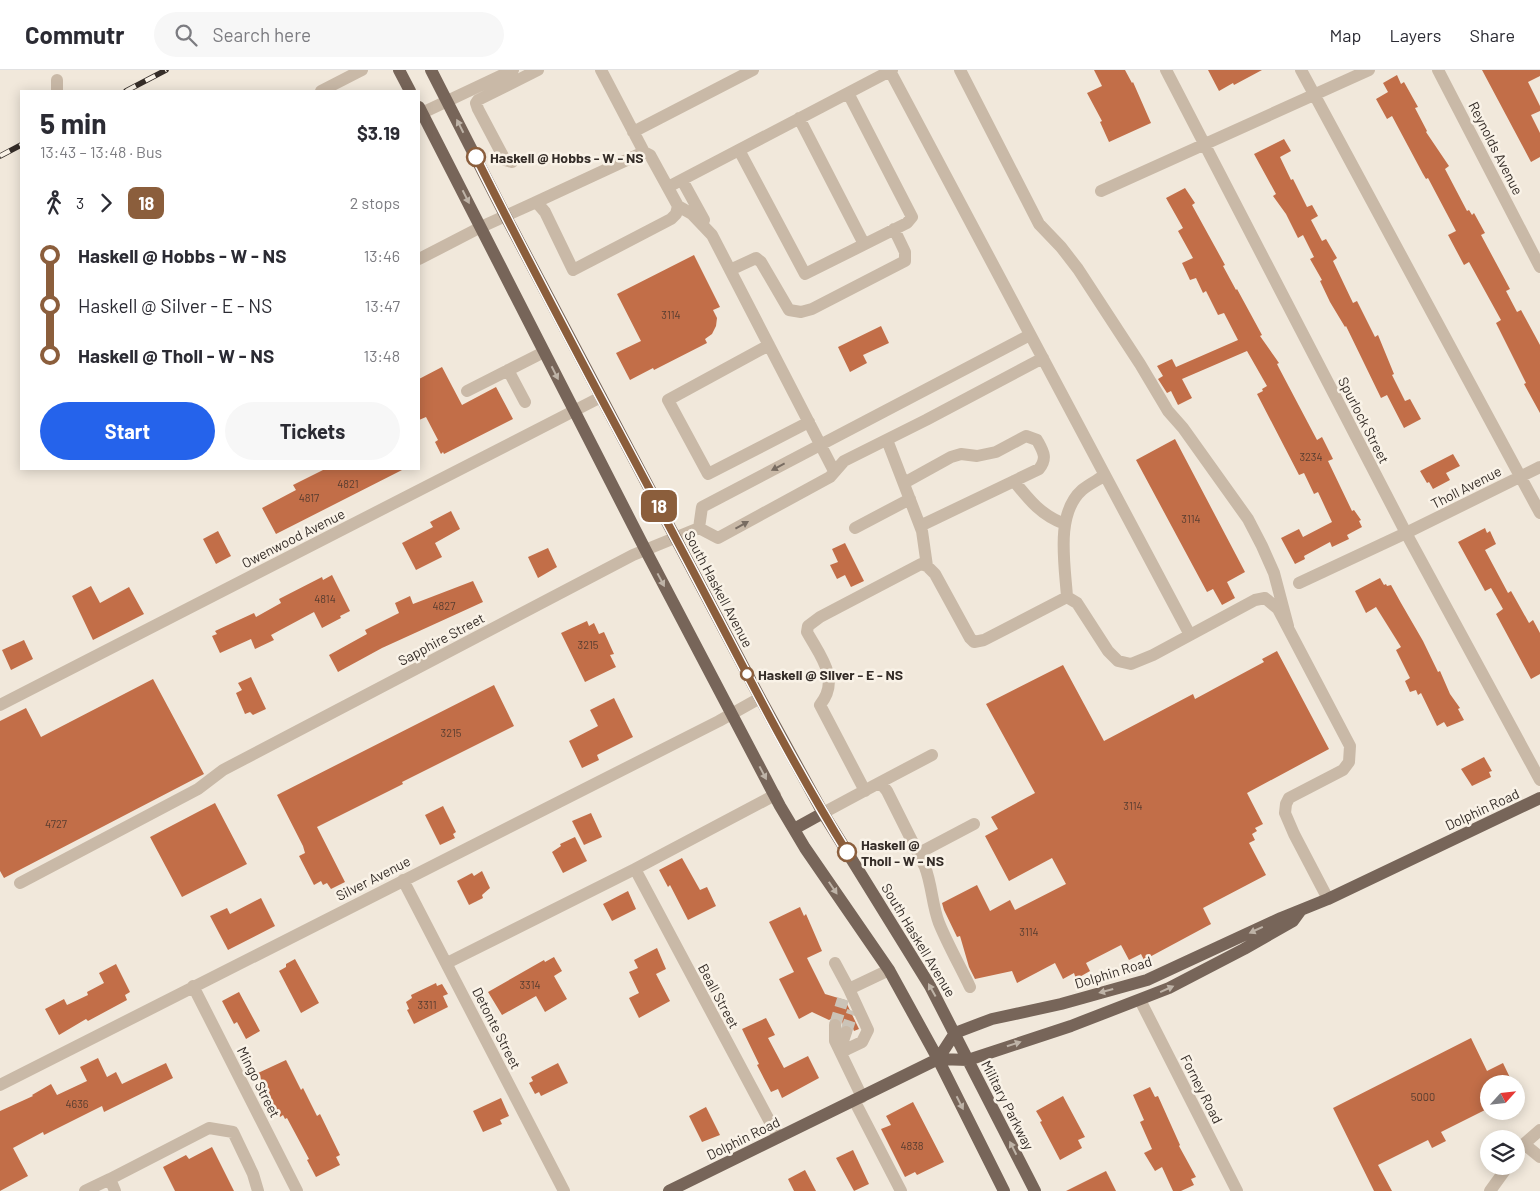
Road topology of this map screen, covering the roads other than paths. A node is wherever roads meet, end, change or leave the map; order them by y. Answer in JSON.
{"nodes":[{"id":1,"x":362,"y":70,"type":"edge"},
{"id":2,"x":399,"y":70,"type":"edge"},
{"id":3,"x":431,"y":70,"type":"edge"},
{"id":4,"x":513,"y":70,"type":"edge"},
{"id":5,"x":538,"y":70,"type":"edge"},
{"id":6,"x":753,"y":70,"type":"edge"},
{"id":7,"x":891,"y":70,"type":"edge"},
{"id":8,"x":960,"y":70,"type":"edge"},
{"id":9,"x":1166,"y":70,"type":"edge"},
{"id":10,"x":1301,"y":70,"type":"edge"},
{"id":11,"x":1369,"y":70,"type":"edge"},
{"id":12,"x":1438,"y":70,"type":"edge"},
{"id":13,"x":605,"y":71,"type":"edge"},
{"id":14,"x":323,"y":90,"type":"edge"},
{"id":15,"x":409,"y":90,"type":"edge"},
{"id":16,"x":848,"y":93,"type":"junction"},
{"id":17,"x":1314,"y":95,"type":"junction"},
{"id":18,"x":448,"y":101,"type":"junction"},
{"id":19,"x":420,"y":110,"type":"edge"},
{"id":20,"x":799,"y":118,"type":"junction"},
{"id":21,"x":633,"y":132,"type":"junction"},
{"id":22,"x":1205,"y":146,"type":"junction"},
{"id":23,"x":739,"y":150,"type":"junction"},
{"id":24,"x":644,"y":152,"type":"junction"},
{"id":25,"x":512,"y":162,"type":"dead end"},
{"id":26,"x":682,"y":180,"type":"junction"},
{"id":27,"x":668,"y":187,"type":"junction"},
{"id":28,"x":1102,"y":191,"type":"dead end"},
{"id":29,"x":534,"y":204,"type":"junction"},
{"id":30,"x":678,"y":206,"type":"junction"},
{"id":31,"x":505,"y":215,"type":"junction"},
{"id":32,"x":481,"y":227,"type":"junction"},
{"id":33,"x":894,"y":229,"type":"junction"},
{"id":34,"x":712,"y":235,"type":"junction"},
{"id":35,"x":864,"y":244,"type":"junction"},
{"id":36,"x":420,"y":258,"type":"edge"},
{"id":37,"x":1540,"y":267,"type":"edge"},
{"id":38,"x":730,"y":270,"type":"junction"},
{"id":39,"x":1030,"y":335,"type":"junction"},
{"id":40,"x":769,"y":345,"type":"junction"},
{"id":41,"x":544,"y":352,"type":"junction"},
{"id":42,"x":1043,"y":358,"type":"junction"},
{"id":43,"x":508,"y":370,"type":"junction"},
{"id":44,"x":467,"y":391,"type":"dead end"},
{"id":45,"x":600,"y":397,"type":"junction"},
{"id":46,"x":525,"y":402,"type":"dead end"},
{"id":47,"x":574,"y":410,"type":"junction"},
{"id":48,"x":809,"y":422,"type":"junction"},
{"id":49,"x":887,"y":440,"type":"junction"},
{"id":50,"x":821,"y":445,"type":"junction"},
{"id":51,"x":1540,"y":467,"type":"edge"},
{"id":52,"x":834,"y":471,"type":"junction"},
{"id":53,"x":1105,"y":476,"type":"junction"},
{"id":54,"x":1520,"y":476,"type":"junction"},
{"id":55,"x":1014,"y":481,"type":"junction"},
{"id":56,"x":904,"y":483,"type":"junction"},
{"id":57,"x":910,"y":499,"type":"junction"},
{"id":58,"x":1540,"y":513,"type":"edge"},
{"id":59,"x":1065,"y":524,"type":"junction"},
{"id":60,"x":920,"y":526,"type":"junction"},
{"id":61,"x":699,"y":528,"type":"junction"},
{"id":62,"x":855,"y":528,"type":"dead end"},
{"id":63,"x":1406,"y":534,"type":"junction"},
{"id":64,"x":676,"y":538,"type":"junction"},
{"id":65,"x":646,"y":551,"type":"junction"},
{"id":66,"x":927,"y":566,"type":"junction"},
{"id":67,"x":1299,"y":583,"type":"dead end"},
{"id":68,"x":1067,"y":597,"type":"junction"},
{"id":69,"x":1288,"y":626,"type":"junction"},
{"id":70,"x":1190,"y":635,"type":"junction"},
{"id":71,"x":760,"y":698,"type":"junction"},
{"id":72,"x":0,"y":706,"type":"edge"},
{"id":73,"x":731,"y":713,"type":"junction"},
{"id":74,"x":932,"y":756,"type":"dead end"},
{"id":75,"x":1540,"y":780,"type":"edge"},
{"id":76,"x":877,"y":784,"type":"junction"},
{"id":77,"x":865,"y":791,"type":"junction"},
{"id":78,"x":775,"y":795,"type":"junction"},
{"id":79,"x":1540,"y":798,"type":"edge"},
{"id":80,"x":823,"y":813,"type":"junction"},
{"id":81,"x":974,"y":824,"type":"dead end"},
{"id":82,"x":794,"y":829,"type":"junction"},
{"id":83,"x":918,"y":853,"type":"junction"},
{"id":84,"x":635,"y":869,"type":"junction"},
{"id":85,"x":403,"y":880,"type":"junction"},
{"id":86,"x":20,"y":883,"type":"dead end"},
{"id":87,"x":1328,"y":899,"type":"junction"},
{"id":88,"x":1301,"y":910,"type":"junction"},
{"id":89,"x":447,"y":963,"type":"junction"},
{"id":90,"x":835,"y":963,"type":"dead end"},
{"id":91,"x":889,"y":970,"type":"junction"},
{"id":92,"x":194,"y":986,"type":"junction"},
{"id":93,"x":970,"y":986,"type":"dead end"},
{"id":94,"x":846,"y":994,"type":"junction"},
{"id":95,"x":1140,"y":1000,"type":"junction"},
{"id":96,"x":841,"y":1028,"type":"tunnel mouth"},
{"id":97,"x":955,"y":1033,"type":"junction"},
{"id":98,"x":844,"y":1051,"type":"junction"},
{"id":99,"x":938,"y":1059,"type":"junction"},
{"id":100,"x":968,"y":1060,"type":"junction"},
{"id":101,"x":0,"y":1085,"type":"edge"},
{"id":102,"x":858,"y":1098,"type":"junction"},
{"id":103,"x":1540,"y":1130,"type":"edge"},
{"id":104,"x":778,"y":1137,"type":"junction"},
{"id":105,"x":1525,"y":1143,"type":"edge"},
{"id":106,"x":1525,"y":1145,"type":"edge"},
{"id":107,"x":1540,"y":1157,"type":"edge"},
{"id":108,"x":1502,"y":1175,"type":"edge"},
{"id":109,"x":113,"y":1185,"type":"edge"},
{"id":110,"x":673,"y":1190,"type":"edge"},
{"id":111,"x":85,"y":1191,"type":"edge"},
{"id":112,"x":258,"y":1191,"type":"edge"},
{"id":113,"x":298,"y":1191,"type":"edge"},
{"id":114,"x":564,"y":1191,"type":"edge"},
{"id":115,"x":900,"y":1191,"type":"edge"},
{"id":116,"x":1004,"y":1191,"type":"edge"},
{"id":117,"x":1035,"y":1191,"type":"edge"},
{"id":118,"x":1237,"y":1191,"type":"edge"},
{"id":119,"x":1490,"y":1191,"type":"edge"}],
"edges":[{"from":1,"to":14,"type":"street"},
{"from":2,"to":15,"type":"main road"},
{"from":3,"to":18,"type":"main road","name":"South Haskell Avenue"},
{"from":4,"to":18,"type":"street"},
{"from":5,"to":25,"type":"street"},
{"from":6,"to":21,"type":"street"},
{"from":7,"to":16,"type":"street"},
{"from":7,"to":39,"type":"street"},
{"from":8,"to":69,"type":"street"},
{"from":9,"to":22,"type":"street","name":"Spurlock Street"},
{"from":10,"to":17,"type":"street"},
{"from":11,"to":17,"type":"street"},
{"from":12,"to":37,"type":"street","name":"Reynolds Avenue"},
{"from":13,"to":21,"type":"street"},
{"from":16,"to":20,"type":"street"},
{"from":16,"to":33,"type":"street"},
{"from":17,"to":22,"type":"street"},
{"from":17,"to":54,"type":"street"},
{"from":18,"to":19,"type":"street"},
{"from":31,"to":18,"type":"main road","name":"South Haskell Avenue","one_way":true},
{"from":19,"to":32,"type":"main road","one_way":true},
{"from":20,"to":23,"type":"street"},
{"from":20,"to":35,"type":"street"},
{"from":21,"to":24,"type":"street"},
{"from":22,"to":28,"type":"street"},
{"from":22,"to":63,"type":"street","name":"Spurlock Street"},
{"from":23,"to":26,"type":"street"},
{"from":23,"to":35,"type":"street"},
{"from":24,"to":27,"type":"street"},
{"from":24,"to":29,"type":"street"},
{"from":26,"to":27,"type":"street"},
{"from":26,"to":34,"type":"street"},
{"from":27,"to":30,"type":"street"},
{"from":29,"to":30,"type":"street"},
{"from":29,"to":31,"type":"street"},
{"from":30,"to":34,"type":"street"},
{"from":31,"to":32,"type":"street"},
{"from":31,"to":45,"type":"main road","name":"South Haskell Avenue"},
{"from":32,"to":36,"type":"street"},
{"from":32,"to":41,"type":"main road"},
{"from":33,"to":35,"type":"street"},
{"from":33,"to":38,"type":"street"},
{"from":34,"to":38,"type":"street"},
{"from":38,"to":40,"type":"street"},
{"from":39,"to":42,"type":"street"},
{"from":39,"to":50,"type":"street"},
{"from":40,"to":48,"type":"street"},
{"from":40,"to":48,"type":"street"},
{"from":41,"to":43,"type":"street"},
{"from":41,"to":47,"type":"main road","one_way":true},
{"from":42,"to":49,"type":"street"},
{"from":42,"to":53,"type":"street"},
{"from":43,"to":44,"type":"street"},
{"from":43,"to":46,"type":"street"},
{"from":45,"to":47,"type":"street","name":"Owenwood Avenue"},
{"from":45,"to":64,"type":"main road","name":"South Haskell Avenue"},
{"from":47,"to":65,"type":"main road"},
{"from":47,"to":72,"type":"street","name":"Owenwood Avenue"},
{"from":48,"to":50,"type":"street"},
{"from":49,"to":52,"type":"street"},
{"from":49,"to":56,"type":"street"},
{"from":50,"to":52,"type":"street"},
{"from":50,"to":61,"type":"street","one_way":true},
{"from":51,"to":54,"type":"street","name":"Tholl Avenue"},
{"from":61,"to":52,"type":"street","one_way":true},
{"from":53,"to":59,"type":"street"},
{"from":53,"to":70,"type":"street"},
{"from":54,"to":58,"type":"street"},
{"from":54,"to":63,"type":"street","name":"Tholl Avenue"},
{"from":55,"to":56,"type":"street"},
{"from":55,"to":59,"type":"street"},
{"from":55,"to":60,"type":"street"},
{"from":56,"to":57,"type":"street"},
{"from":57,"to":60,"type":"street"},
{"from":57,"to":62,"type":"street"},
{"from":59,"to":68,"type":"street"},
{"from":60,"to":66,"type":"street"},
{"from":61,"to":64,"type":"street","name":"Sapphire Street"},
{"from":63,"to":67,"type":"street","name":"Tholl Avenue"},
{"from":63,"to":75,"type":"street","name":"Spurlock Street"},
{"from":64,"to":65,"type":"street","name":"Sapphire Street"},
{"from":64,"to":71,"type":"main road","name":"South Haskell Avenue"},
{"from":65,"to":73,"type":"main road","one_way":true},
{"from":65,"to":86,"type":"street","name":"Sapphire Street"},
{"from":66,"to":68,"type":"street"},
{"from":66,"to":77,"type":"street"},
{"from":68,"to":70,"type":"street"},
{"from":69,"to":70,"type":"street"},
{"from":69,"to":87,"type":"street"},
{"from":71,"to":73,"type":"street","name":"Silver Avenue"},
{"from":71,"to":80,"type":"main road","name":"South Haskell Avenue"},
{"from":73,"to":78,"type":"main road","one_way":true},
{"from":73,"to":85,"type":"street","name":"Silver Avenue"},
{"from":74,"to":76,"type":"street"},
{"from":76,"to":77,"type":"street"},
{"from":76,"to":83,"type":"street"},
{"from":77,"to":80,"type":"street"},
{"from":78,"to":82,"type":"main road"},
{"from":78,"to":84,"type":"street"},
{"from":79,"to":87,"type":"main road","name":"Dolphin Road"},
{"from":80,"to":82,"type":"main road"},
{"from":97,"to":80,"type":"main road","name":"South Haskell Avenue","one_way":true},
{"from":81,"to":83,"type":"street"},
{"from":82,"to":91,"type":"main road","one_way":true},
{"from":83,"to":93,"type":"street"},
{"from":84,"to":89,"type":"street"},
{"from":84,"to":104,"type":"street","name":"Beall Street"},
{"from":85,"to":89,"type":"street","name":"Detonte Street"},
{"from":85,"to":92,"type":"street","name":"Silver Avenue"},
{"from":87,"to":88,"type":"main road","name":"Dolphin Road"},
{"from":95,"to":88,"type":"main road","name":"Dolphin Road","one_way":true},
{"from":88,"to":97,"type":"main road","name":"Dolphin Road","one_way":true},
{"from":89,"to":114,"type":"street","name":"Detonte Street"},
{"from":90,"to":94,"type":"street"},
{"from":91,"to":94,"type":"street"},
{"from":91,"to":99,"type":"main road"},
{"from":92,"to":101,"type":"street","name":"Silver Avenue"},
{"from":92,"to":113,"type":"street","name":"Mingo Street"},
{"from":94,"to":98,"type":"street"},
{"from":100,"to":95,"type":"main road","name":"Dolphin Road","one_way":true},
{"from":95,"to":118,"type":"street","name":"Forney Road"},
{"from":96,"to":98,"type":"street"},
{"from":97,"to":99,"type":"main road"},
{"from":97,"to":100,"type":"main road","name":"Military Parkway"},
{"from":98,"to":102,"type":"street"},
{"from":99,"to":100,"type":"main road","name":"Dolphin Road"},
{"from":99,"to":102,"type":"main road","name":"Dolphin Road"},
{"from":99,"to":116,"type":"main road","one_way":true},
{"from":117,"to":100,"type":"main road","name":"Military Parkway","one_way":true},
{"from":102,"to":104,"type":"main road","name":"Dolphin Road"},
{"from":102,"to":115,"type":"street"},
{"from":103,"to":105,"type":"street"},
{"from":104,"to":110,"type":"main road","name":"Dolphin Road"},
{"from":106,"to":107,"type":"street"},
{"from":108,"to":119,"type":"street"},
{"from":109,"to":111,"type":"street"},
{"from":109,"to":112,"type":"street"}]}
